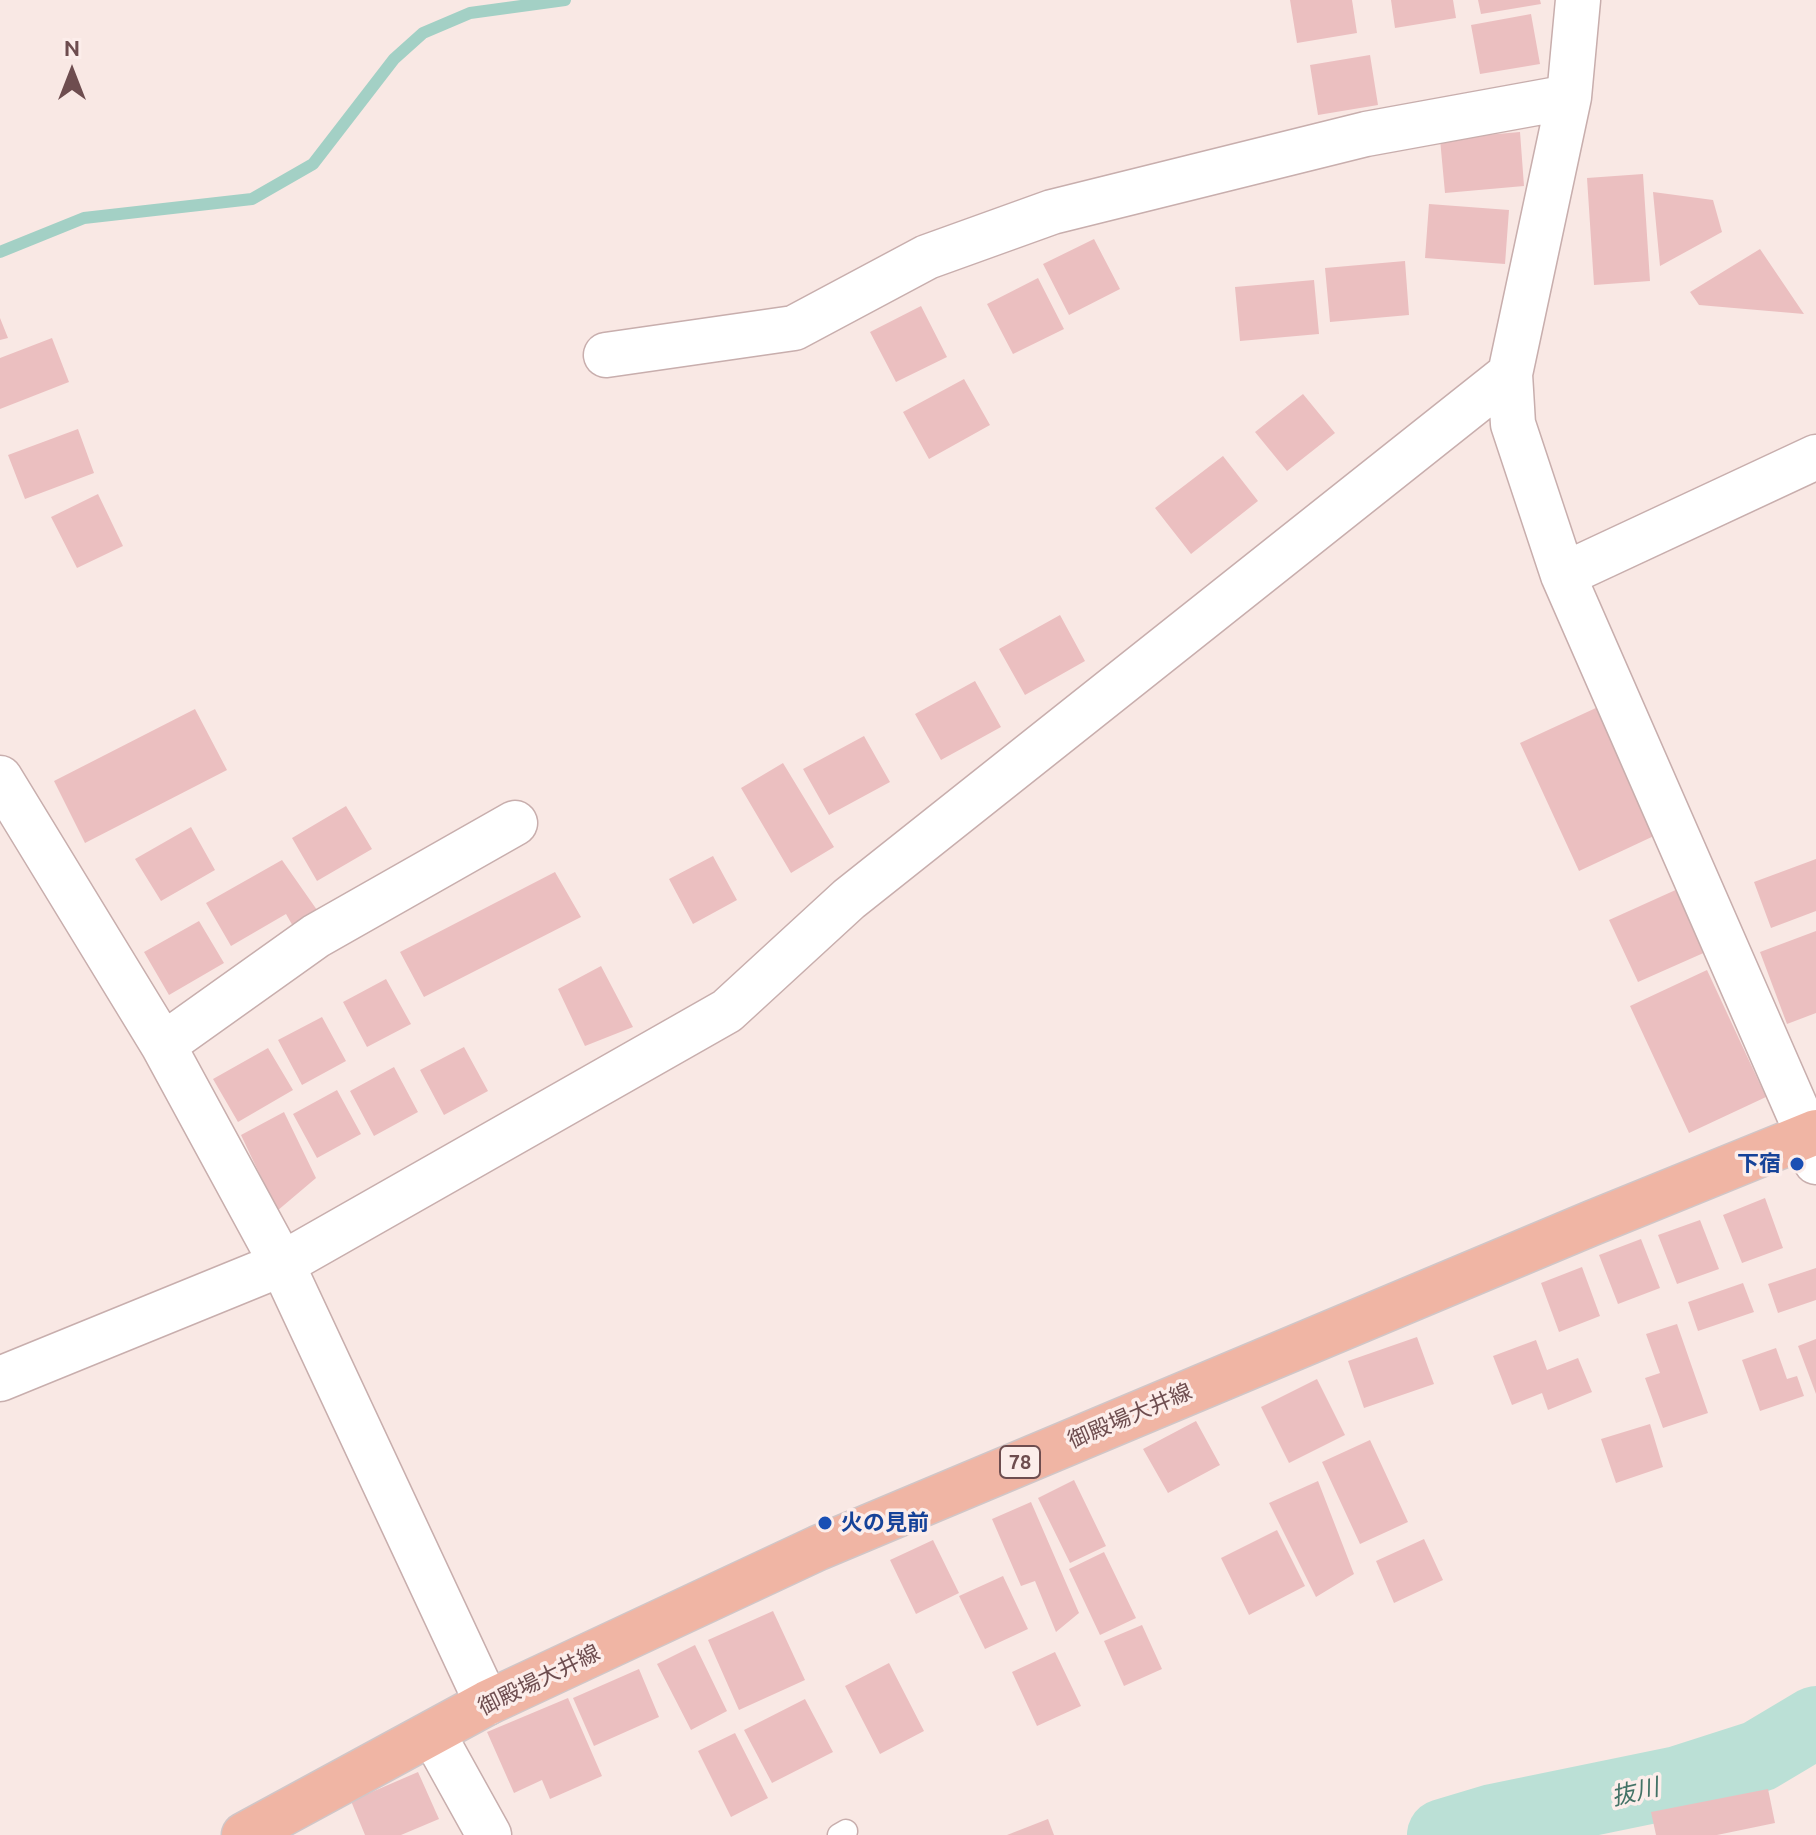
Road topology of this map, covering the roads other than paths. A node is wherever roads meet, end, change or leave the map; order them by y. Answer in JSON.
{"nodes":[{"id":1,"x":1578,"y":0,"type":"edge"},
{"id":2,"x":1569,"y":97,"type":"junction"},
{"id":3,"x":606,"y":355,"type":"dead end"},
{"id":4,"x":1510,"y":374,"type":"junction"},
{"id":5,"x":1816,"y":457,"type":"edge"},
{"id":6,"x":1563,"y":575,"type":"junction"},
{"id":7,"x":0,"y":778,"type":"edge"},
{"id":8,"x":515,"y":823,"type":"dead end"},
{"id":9,"x":163,"y":1045,"type":"junction"},
{"id":10,"x":1813,"y":1143,"type":"edge"},
{"id":11,"x":282,"y":1264,"type":"junction"},
{"id":12,"x":0,"y":1379,"type":"edge"},
{"id":13,"x":487,"y":1703,"type":"junction"},
{"id":14,"x":433,"y":1734,"type":"junction"},
{"id":15,"x":244,"y":1835,"type":"edge"},
{"id":16,"x":489,"y":1835,"type":"edge"}],
"edges":[{"from":1,"to":2,"type":"street"},
{"from":2,"to":3,"type":"street"},
{"from":2,"to":4,"type":"street"},
{"from":4,"to":6,"type":"street"},
{"from":4,"to":11,"type":"street"},
{"from":5,"to":6,"type":"street"},
{"from":6,"to":10,"type":"street"},
{"from":7,"to":9,"type":"street"},
{"from":8,"to":9,"type":"street"},
{"from":9,"to":11,"type":"street"},
{"from":10,"to":13,"type":"main road","name":"御殿場大井線","number":"78"},
{"from":11,"to":12,"type":"street"},
{"from":11,"to":13,"type":"street"},
{"from":13,"to":14,"type":"main road","name":"御殿場大井線","number":"78"},
{"from":14,"to":15,"type":"main road","name":"御殿場大井線","number":"78"},
{"from":14,"to":16,"type":"street"}]}
